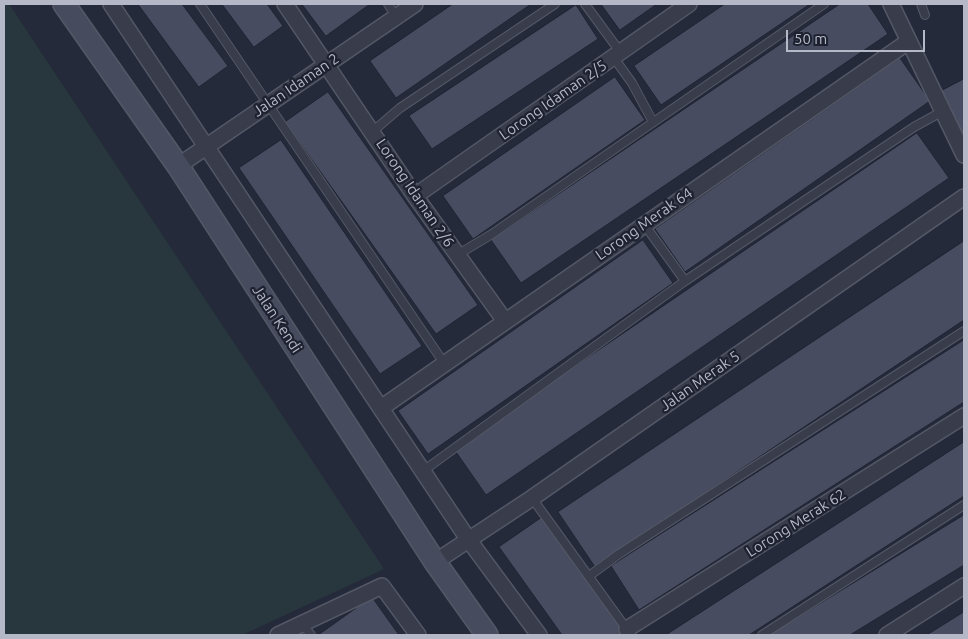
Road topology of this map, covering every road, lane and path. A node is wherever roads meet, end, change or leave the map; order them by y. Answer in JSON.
{"nodes":[{"id":1,"x":64,"y":4,"type":"edge"},
{"id":2,"x":110,"y":4,"type":"edge"},
{"id":3,"x":200,"y":4,"type":"edge"},
{"id":4,"x":285,"y":4,"type":"edge"},
{"id":5,"x":415,"y":4,"type":"edge"},
{"id":6,"x":555,"y":4,"type":"edge"},
{"id":7,"x":585,"y":4,"type":"edge"},
{"id":8,"x":689,"y":4,"type":"edge"},
{"id":9,"x":824,"y":4,"type":"edge"},
{"id":10,"x":891,"y":4,"type":"edge"},
{"id":11,"x":920,"y":4,"type":"edge"},
{"id":12,"x":392,"y":10,"type":"edge"},
{"id":13,"x":925,"y":15,"type":"dead end"},
{"id":14,"x":909,"y":40,"type":"junction"},
{"id":15,"x":617,"y":55,"type":"junction"},
{"id":16,"x":326,"y":64,"type":"junction"},
{"id":17,"x":268,"y":104,"type":"junction"},
{"id":18,"x":943,"y":111,"type":"junction"},
{"id":19,"x":653,"y":122,"type":"junction"},
{"id":20,"x":372,"y":132,"type":"junction"},
{"id":21,"x":206,"y":146,"type":"junction"},
{"id":22,"x":964,"y":155,"type":"edge"},
{"id":23,"x":178,"y":166,"type":"junction"},
{"id":24,"x":415,"y":196,"type":"junction"},
{"id":25,"x":964,"y":198,"type":"edge"},
{"id":26,"x":644,"y":224,"type":"junction"},
{"id":27,"x":457,"y":255,"type":"junction"},
{"id":28,"x":685,"y":281,"type":"junction"},
{"id":29,"x":505,"y":321,"type":"junction"},
{"id":30,"x":964,"y":330,"type":"edge"},
{"id":31,"x":444,"y":363,"type":"junction"},
{"id":32,"x":380,"y":408,"type":"junction"},
{"id":33,"x":964,"y":416,"type":"edge"},
{"id":34,"x":423,"y":471,"type":"junction"},
{"id":35,"x":532,"y":498,"type":"junction"},
{"id":36,"x":964,"y":506,"type":"edge"},
{"id":37,"x":468,"y":539,"type":"junction"},
{"id":38,"x":435,"y":562,"type":"junction"},
{"id":39,"x":589,"y":576,"type":"junction"},
{"id":40,"x":964,"y":586,"type":"edge"},
{"id":41,"x":307,"y":630,"type":"edge"},
{"id":42,"x":629,"y":632,"type":"edge"},
{"id":43,"x":278,"y":635,"type":"edge"},
{"id":44,"x":418,"y":635,"type":"edge"},
{"id":45,"x":487,"y":635,"type":"edge"},
{"id":46,"x":539,"y":635,"type":"edge"},
{"id":47,"x":762,"y":635,"type":"edge"},
{"id":48,"x":887,"y":635,"type":"edge"}],
"edges":[{"from":1,"to":23,"type":"street","name":"Jalan Kendi"},
{"from":2,"to":21,"type":"street"},
{"from":3,"to":17,"type":"lane"},
{"from":4,"to":16,"type":"street","name":"Lorong Idaman 2/6"},
{"from":5,"to":12,"type":"street","name":"Jalan Idaman 2"},
{"from":6,"to":20,"type":"lane"},
{"from":7,"to":15,"type":"lane"},
{"from":8,"to":15,"type":"street","name":"Lorong Idaman 2/5"},
{"from":9,"to":19,"type":"lane"},
{"from":10,"to":14,"type":"street"},
{"from":11,"to":13,"type":"lane"},
{"from":12,"to":16,"type":"street","name":"Jalan Idaman 2"},
{"from":14,"to":18,"type":"street"},
{"from":14,"to":26,"type":"street","name":"Lorong Merak 64"},
{"from":15,"to":19,"type":"lane"},
{"from":15,"to":24,"type":"street","name":"Lorong Idaman 2/5"},
{"from":16,"to":17,"type":"street","name":"Jalan Idaman 2"},
{"from":16,"to":20,"type":"street","name":"Lorong Idaman 2/6"},
{"from":17,"to":21,"type":"street","name":"Jalan Idaman 2"},
{"from":17,"to":31,"type":"lane"},
{"from":18,"to":22,"type":"street"},
{"from":18,"to":28,"type":"lane"},
{"from":19,"to":27,"type":"lane"},
{"from":20,"to":24,"type":"street","name":"Lorong Idaman 2/6"},
{"from":21,"to":23,"type":"street","name":"Jalan Idaman 2"},
{"from":21,"to":32,"type":"street"},
{"from":23,"to":38,"type":"street","name":"Jalan Kendi"},
{"from":24,"to":27,"type":"street","name":"Lorong Idaman 2/6"},
{"from":25,"to":35,"type":"street","name":"Jalan Merak 5"},
{"from":26,"to":28,"type":"lane"},
{"from":26,"to":29,"type":"street","name":"Lorong Merak 64"},
{"from":27,"to":29,"type":"street","name":"Lorong Idaman 2/6"},
{"from":28,"to":34,"type":"lane"},
{"from":29,"to":31,"type":"street","name":"Lorong Merak 64"},
{"from":30,"to":39,"type":"lane"},
{"from":31,"to":32,"type":"street","name":"Lorong Merak 64"},
{"from":32,"to":34,"type":"street"},
{"from":33,"to":42,"type":"street","name":"Lorong Merak 62"},
{"from":34,"to":37,"type":"street"},
{"from":35,"to":37,"type":"street","name":"Jalan Merak 5"},
{"from":35,"to":39,"type":"lane"},
{"from":36,"to":47,"type":"lane"},
{"from":37,"to":38,"type":"street","name":"Jalan Merak 5"},
{"from":37,"to":46,"type":"street"},
{"from":38,"to":45,"type":"street","name":"Jalan Kendi"},
{"from":39,"to":42,"type":"lane"},
{"from":40,"to":48,"type":"street"},
{"from":41,"to":43,"type":"street"},
{"from":41,"to":44,"type":"street"}]}
